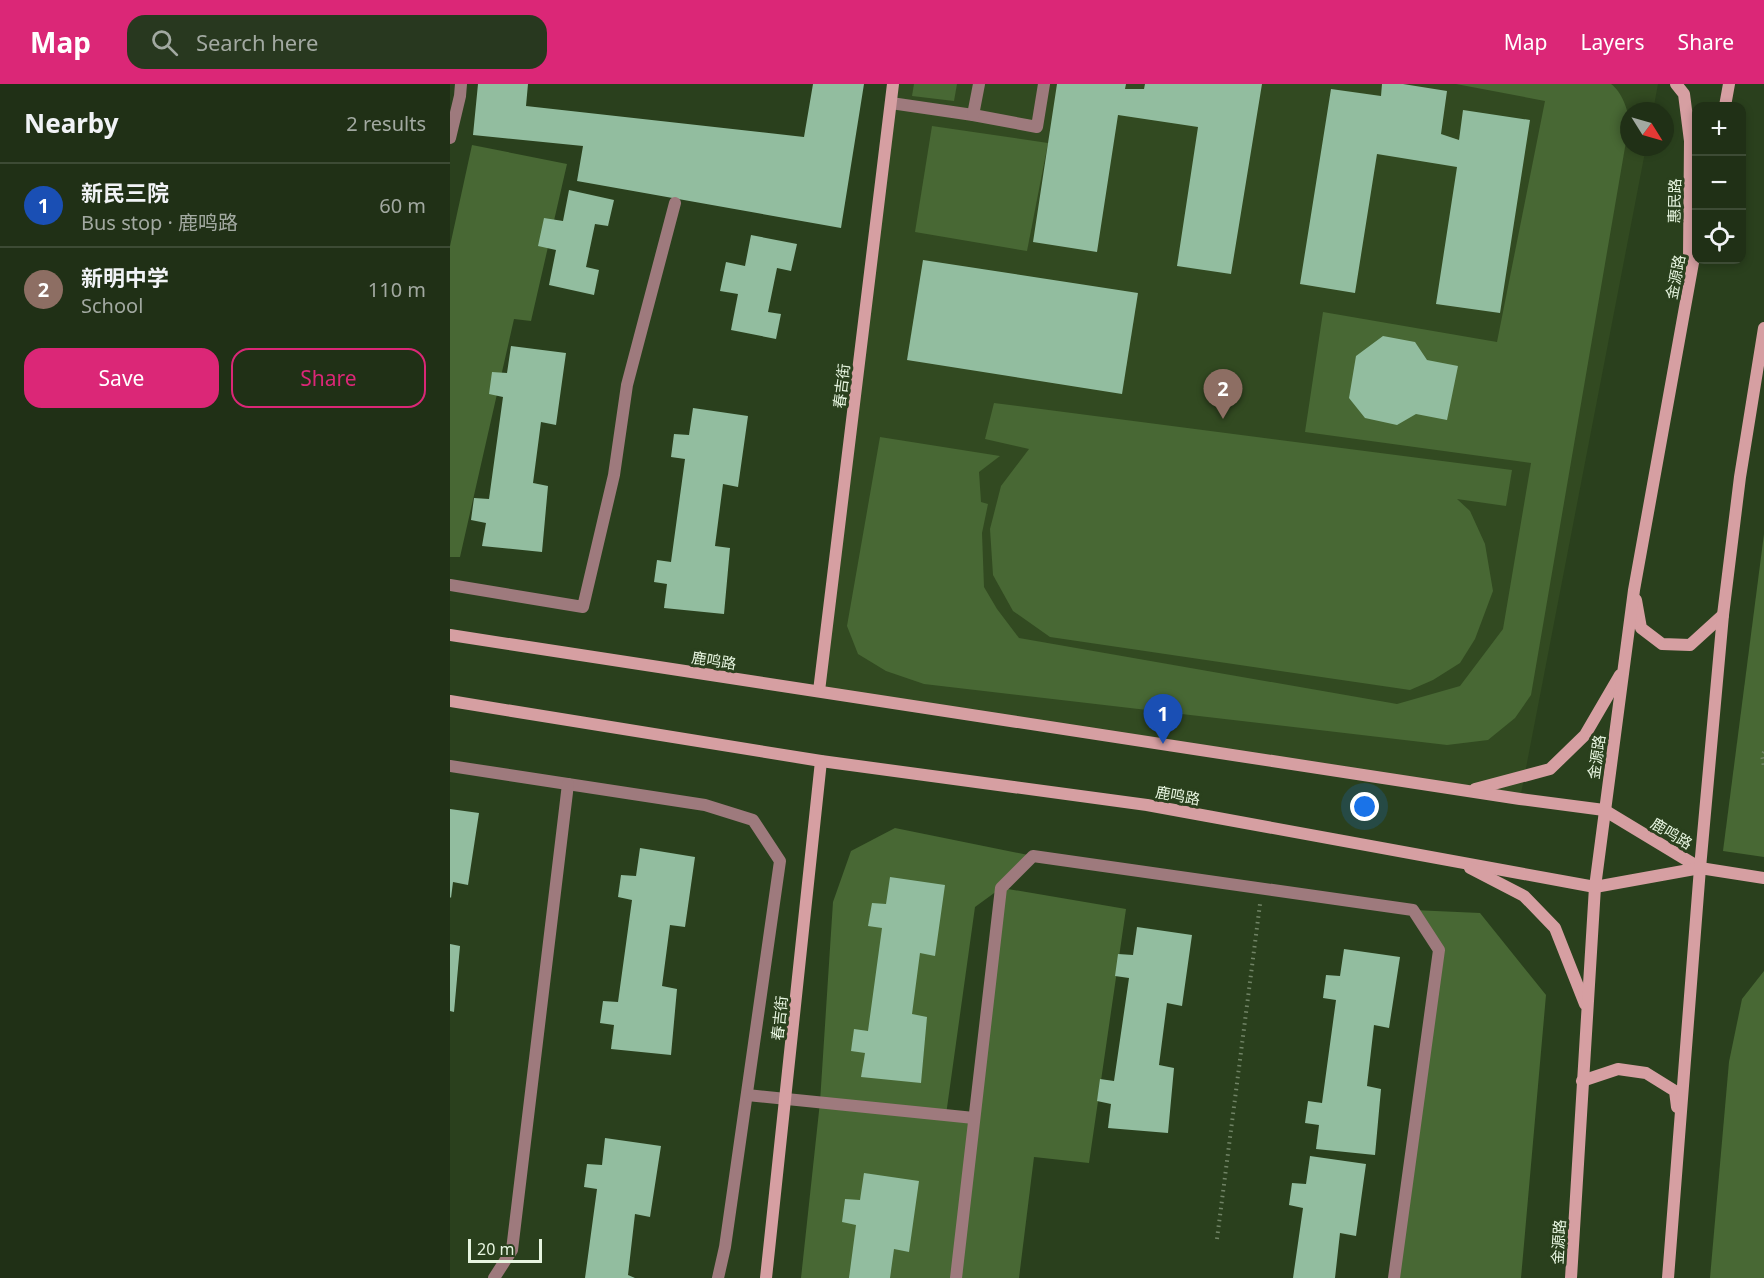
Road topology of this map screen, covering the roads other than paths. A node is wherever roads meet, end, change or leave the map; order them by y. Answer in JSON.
{"nodes":[{"id":1,"x":461,"y":84,"type":"edge"},
{"id":2,"x":893,"y":84,"type":"edge"},
{"id":3,"x":979,"y":84,"type":"edge"},
{"id":4,"x":1044,"y":84,"type":"edge"},
{"id":5,"x":1676,"y":84,"type":"edge"},
{"id":6,"x":1729,"y":84,"type":"edge"},
{"id":7,"x":1726,"y":102,"type":"edge"},
{"id":8,"x":891,"y":103,"type":"junction"},
{"id":9,"x":973,"y":115,"type":"junction"},
{"id":10,"x":450,"y":138,"type":"edge"},
{"id":11,"x":675,"y":202,"type":"dead end"},
{"id":12,"x":1692,"y":264,"type":"edge"},
{"id":13,"x":1688,"y":286,"type":"junction"},
{"id":14,"x":1764,"y":328,"type":"edge"},
{"id":15,"x":450,"y":585,"type":"edge"},
{"id":16,"x":1634,"y":590,"type":"junction"},
{"id":17,"x":1723,"y":615,"type":"junction"},
{"id":18,"x":450,"y":635,"type":"edge"},
{"id":19,"x":1623,"y":669,"type":"junction"},
{"id":20,"x":819,"y":691,"type":"junction"},
{"id":21,"x":450,"y":701,"type":"edge"},
{"id":22,"x":821,"y":761,"type":"junction"},
{"id":23,"x":450,"y":766,"type":"edge"},
{"id":24,"x":568,"y":784,"type":"junction"},
{"id":25,"x":1469,"y":791,"type":"junction"},
{"id":26,"x":1604,"y":810,"type":"junction"},
{"id":27,"x":1459,"y":862,"type":"junction"},
{"id":28,"x":1700,"y":868,"type":"junction"},
{"id":29,"x":1764,"y":878,"type":"edge"},
{"id":30,"x":1595,"y":886,"type":"junction"},
{"id":31,"x":1587,"y":1009,"type":"junction"},
{"id":32,"x":1582,"y":1081,"type":"junction"},
{"id":33,"x":747,"y":1095,"type":"junction"},
{"id":34,"x":785,"y":1099,"type":"junction"},
{"id":35,"x":974,"y":1118,"type":"junction"},
{"id":36,"x":1679,"y":1138,"type":"junction"},
{"id":37,"x":494,"y":1278,"type":"edge"},
{"id":38,"x":718,"y":1278,"type":"edge"},
{"id":39,"x":766,"y":1278,"type":"edge"},
{"id":40,"x":956,"y":1278,"type":"edge"},
{"id":41,"x":1394,"y":1278,"type":"edge"},
{"id":42,"x":1570,"y":1278,"type":"edge"},
{"id":43,"x":1668,"y":1278,"type":"edge"}],
"edges":[{"from":1,"to":10,"type":"lane"},
{"from":2,"to":8,"type":"main road","name":"春吉街"},
{"from":3,"to":9,"type":"lane"},
{"from":4,"to":9,"type":"lane"},
{"from":5,"to":13,"type":"main road","name":"惠民路"},
{"from":6,"to":7,"type":"main road"},
{"from":8,"to":9,"type":"lane"},
{"from":8,"to":20,"type":"main road","name":"春吉街"},
{"from":11,"to":15,"type":"lane"},
{"from":12,"to":13,"type":"main road","name":"金源路"},
{"from":13,"to":16,"type":"main road","name":"金源路"},
{"from":14,"to":17,"type":"main road"},
{"from":16,"to":17,"type":"main road"},
{"from":16,"to":19,"type":"main road","name":"金源路"},
{"from":17,"to":28,"type":"main road"},
{"from":18,"to":20,"type":"main road","name":"鹿鸣路"},
{"from":19,"to":25,"type":"main road"},
{"from":19,"to":26,"type":"main road","name":"金源路"},
{"from":20,"to":25,"type":"main road","name":"鹿鸣路"},
{"from":21,"to":22,"type":"main road","name":"鹿鸣路"},
{"from":22,"to":27,"type":"main road","name":"鹿鸣路"},
{"from":22,"to":34,"type":"main road","name":"春吉街"},
{"from":23,"to":24,"type":"lane"},
{"from":24,"to":33,"type":"lane"},
{"from":24,"to":37,"type":"lane"},
{"from":25,"to":26,"type":"main road","name":"鹿鸣路"},
{"from":26,"to":28,"type":"main road","name":"鹿鸣路"},
{"from":26,"to":30,"type":"main road","name":"金源路"},
{"from":27,"to":30,"type":"main road","name":"鹿鸣路"},
{"from":27,"to":31,"type":"main road"},
{"from":28,"to":29,"type":"main road"},
{"from":28,"to":30,"type":"main road","name":"鹿鸣路"},
{"from":28,"to":36,"type":"main road"},
{"from":30,"to":31,"type":"main road","name":"金源路"},
{"from":31,"to":32,"type":"main road","name":"金源路"},
{"from":32,"to":36,"type":"main road"},
{"from":32,"to":42,"type":"main road","name":"金源路"},
{"from":33,"to":34,"type":"lane"},
{"from":33,"to":38,"type":"lane"},
{"from":34,"to":35,"type":"lane"},
{"from":34,"to":39,"type":"main road","name":"春吉街"},
{"from":35,"to":40,"type":"lane"},
{"from":35,"to":41,"type":"lane"},
{"from":36,"to":43,"type":"main road"}]}
